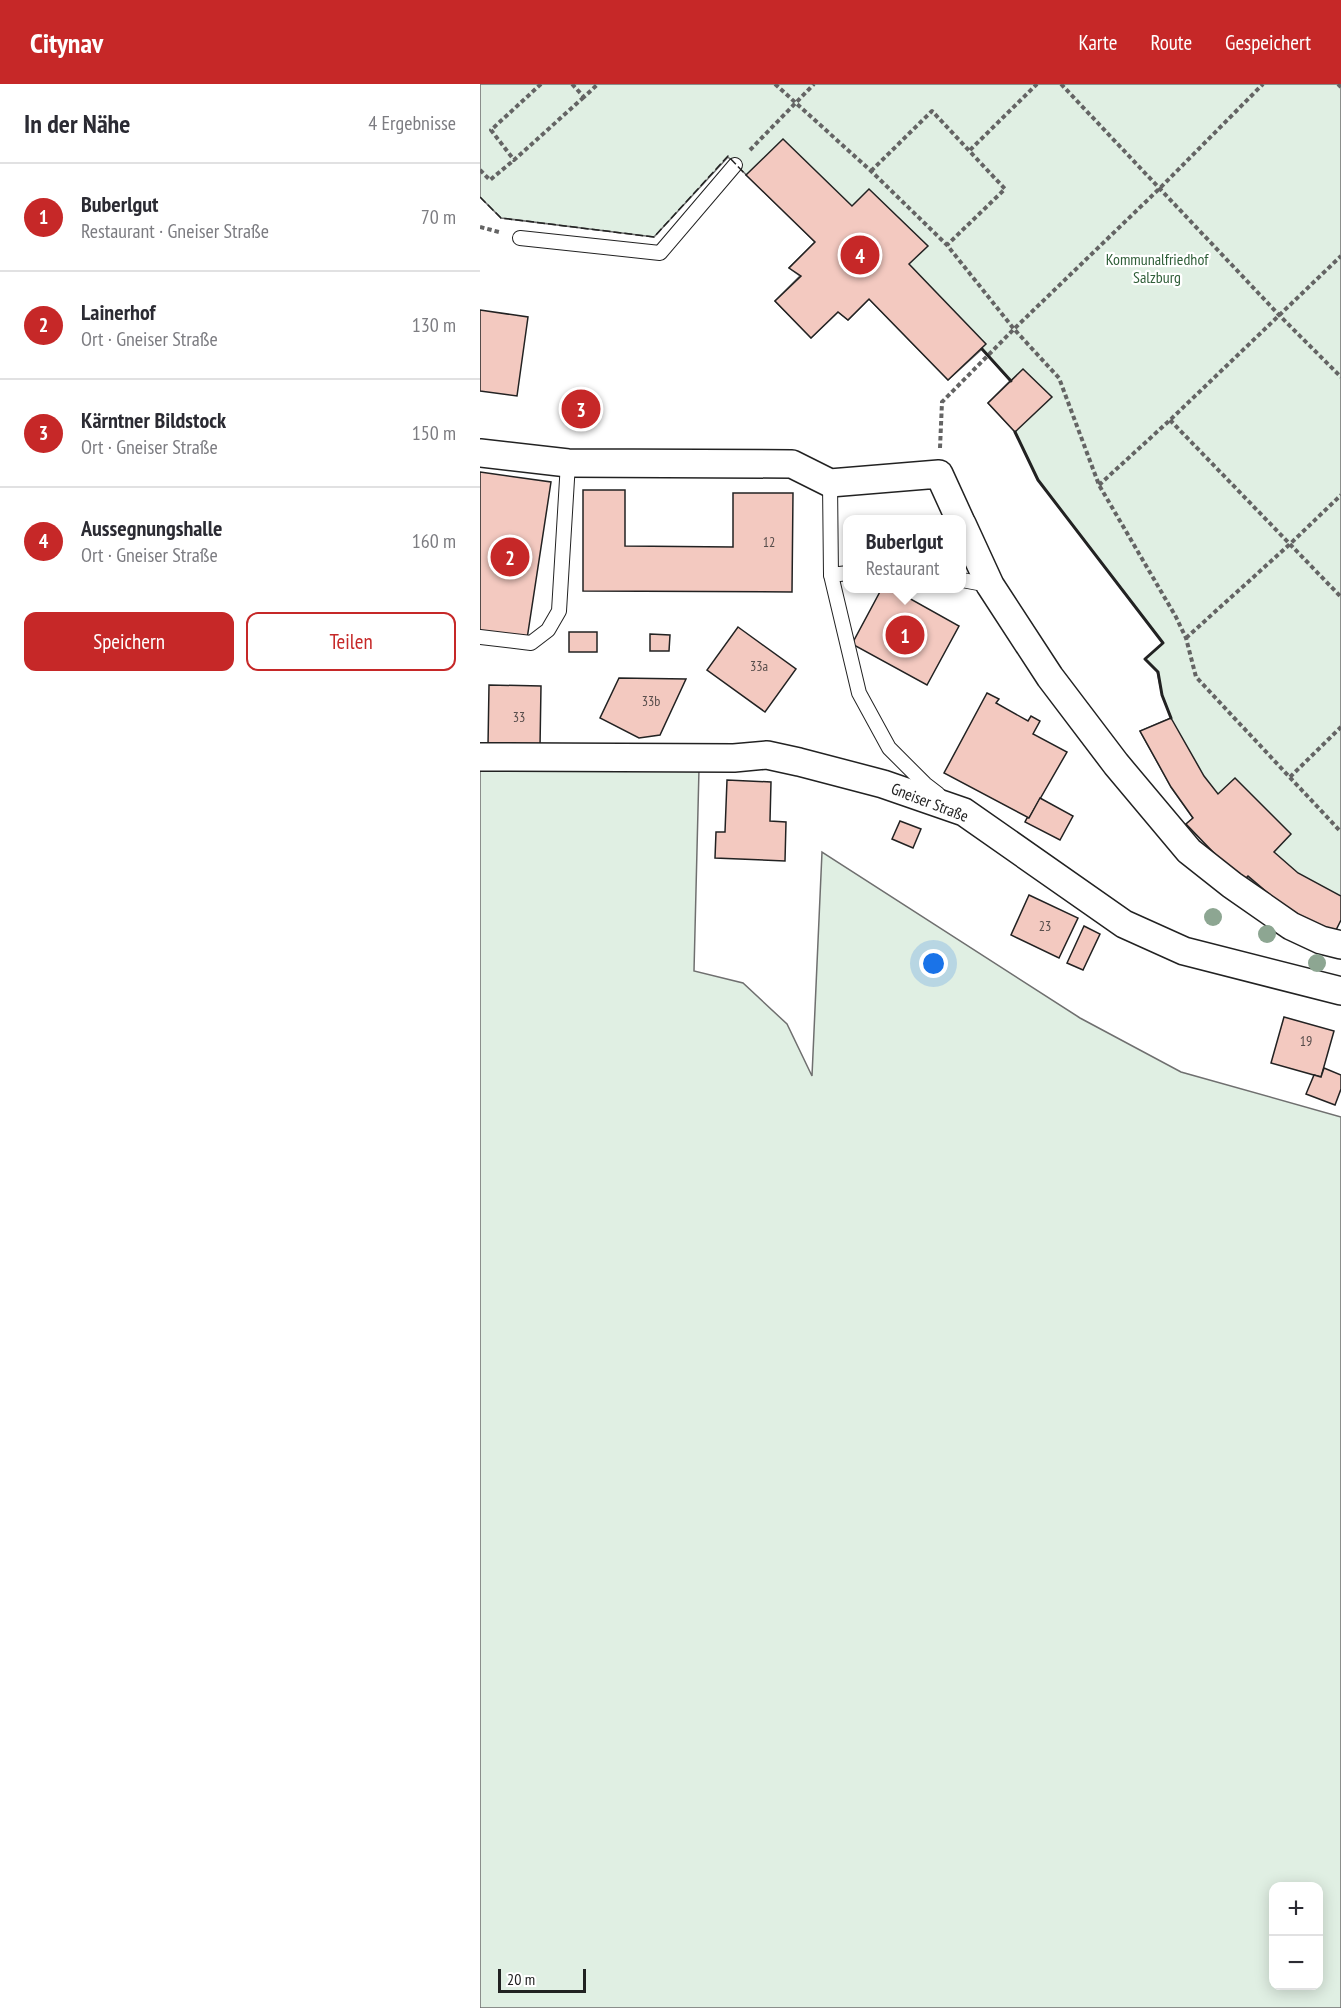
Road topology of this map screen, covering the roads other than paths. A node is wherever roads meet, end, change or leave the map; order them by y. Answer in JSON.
{"nodes":[{"id":1,"x":735,"y":165,"type":"road end"},
{"id":2,"x":520,"y":238,"type":"dead end"},
{"id":3,"x":482,"y":453,"type":"edge"},
{"id":4,"x":568,"y":463,"type":"junction"},
{"id":5,"x":830,"y":483,"type":"junction"},
{"id":6,"x":958,"y":515,"type":"edge"},
{"id":7,"x":966,"y":533,"type":"edge"},
{"id":8,"x":843,"y":574,"type":"edge"},
{"id":9,"x":831,"y":575,"type":"junction"},
{"id":10,"x":966,"y":581,"type":"edge"},
{"id":11,"x":990,"y":585,"type":"junction"},
{"id":12,"x":480,"y":637,"type":"edge"},
{"id":13,"x":480,"y":757,"type":"edge"},
{"id":14,"x":964,"y":812,"type":"junction"},
{"id":15,"x":1341,"y":945,"type":"edge"},
{"id":16,"x":1341,"y":991,"type":"edge"}],
"edges":[{"from":1,"to":2,"type":"lane"},
{"from":3,"to":4,"type":"street"},
{"from":4,"to":5,"type":"street"},
{"from":4,"to":12,"type":"lane"},
{"from":5,"to":6,"type":"street"},
{"from":5,"to":9,"type":"lane"},
{"from":7,"to":11,"type":"street"},
{"from":8,"to":9,"type":"lane"},
{"from":9,"to":14,"type":"lane"},
{"from":10,"to":11,"type":"lane"},
{"from":11,"to":15,"type":"street"},
{"from":13,"to":14,"type":"street","name":"Gneiser Straße"},
{"from":14,"to":16,"type":"street","name":"Gneiser Straße"}]}
